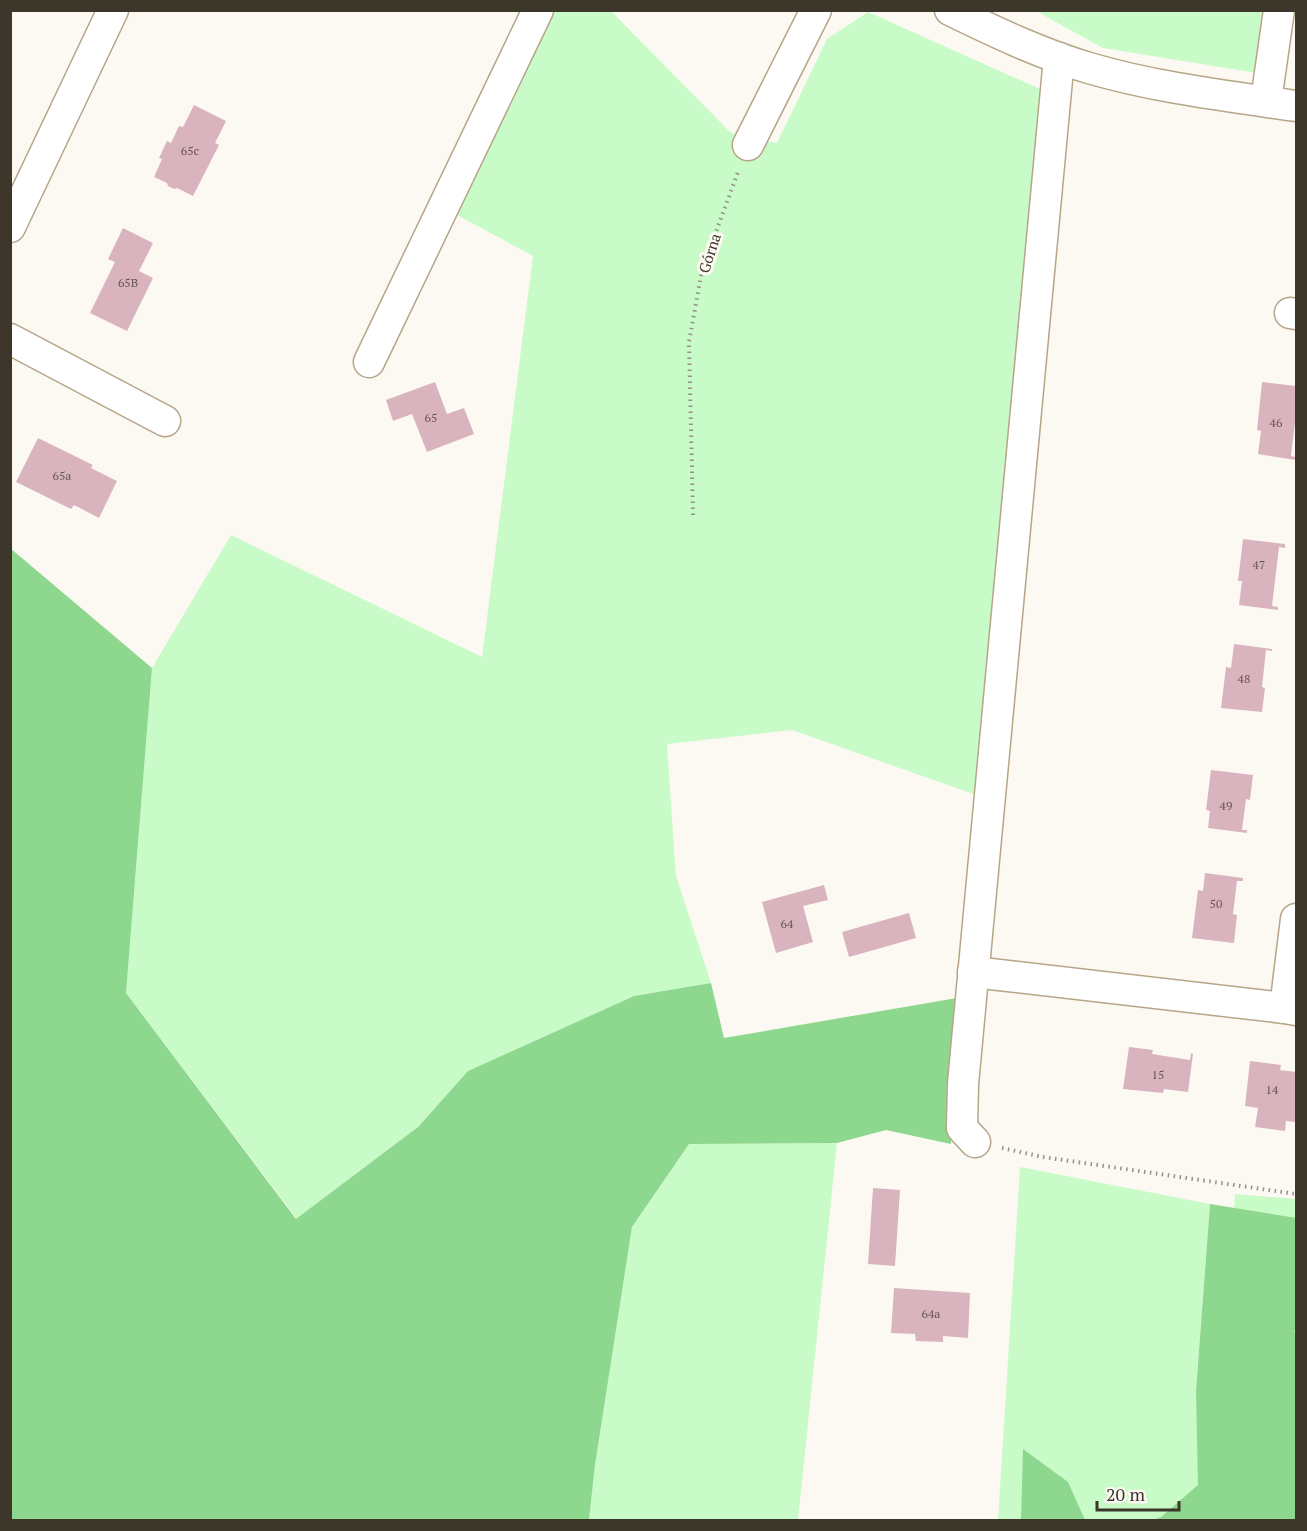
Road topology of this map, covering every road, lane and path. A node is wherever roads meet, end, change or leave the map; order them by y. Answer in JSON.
{"nodes":[{"id":1,"x":113,"y":10,"type":"edge"},
{"id":2,"x":538,"y":10,"type":"edge"},
{"id":3,"x":816,"y":10,"type":"edge"},
{"id":4,"x":950,"y":10,"type":"edge"},
{"id":5,"x":1279,"y":10,"type":"edge"},
{"id":6,"x":1059,"y":58,"type":"junction"},
{"id":7,"x":1266,"y":101,"type":"junction"},
{"id":8,"x":1296,"y":106,"type":"edge"},
{"id":9,"x":748,"y":146,"type":"joint"},
{"id":10,"x":10,"y":227,"type":"edge"},
{"id":11,"x":10,"y":339,"type":"edge"},
{"id":12,"x":369,"y":362,"type":"dead end"},
{"id":13,"x":165,"y":421,"type":"dead end"},
{"id":14,"x":693,"y":515,"type":"dead end"},
{"id":15,"x":1296,"y":919,"type":"edge"},
{"id":16,"x":973,"y":972,"type":"junction"},
{"id":17,"x":1291,"y":1009,"type":"edge"},
{"id":18,"x":975,"y":1142,"type":"joint"},
{"id":19,"x":1296,"y":1194,"type":"edge"}],
"edges":[{"from":1,"to":10,"type":"street"},
{"from":2,"to":12,"type":"street"},
{"from":3,"to":9,"type":"street"},
{"from":4,"to":6,"type":"street"},
{"from":5,"to":7,"type":"street"},
{"from":6,"to":7,"type":"street"},
{"from":6,"to":16,"type":"street"},
{"from":7,"to":8,"type":"street"},
{"from":9,"to":14,"type":"path","name":"Górna"},
{"from":11,"to":13,"type":"street"},
{"from":15,"to":17,"type":"street"},
{"from":16,"to":17,"type":"street"},
{"from":16,"to":18,"type":"street"},
{"from":18,"to":19,"type":"path"}]}
